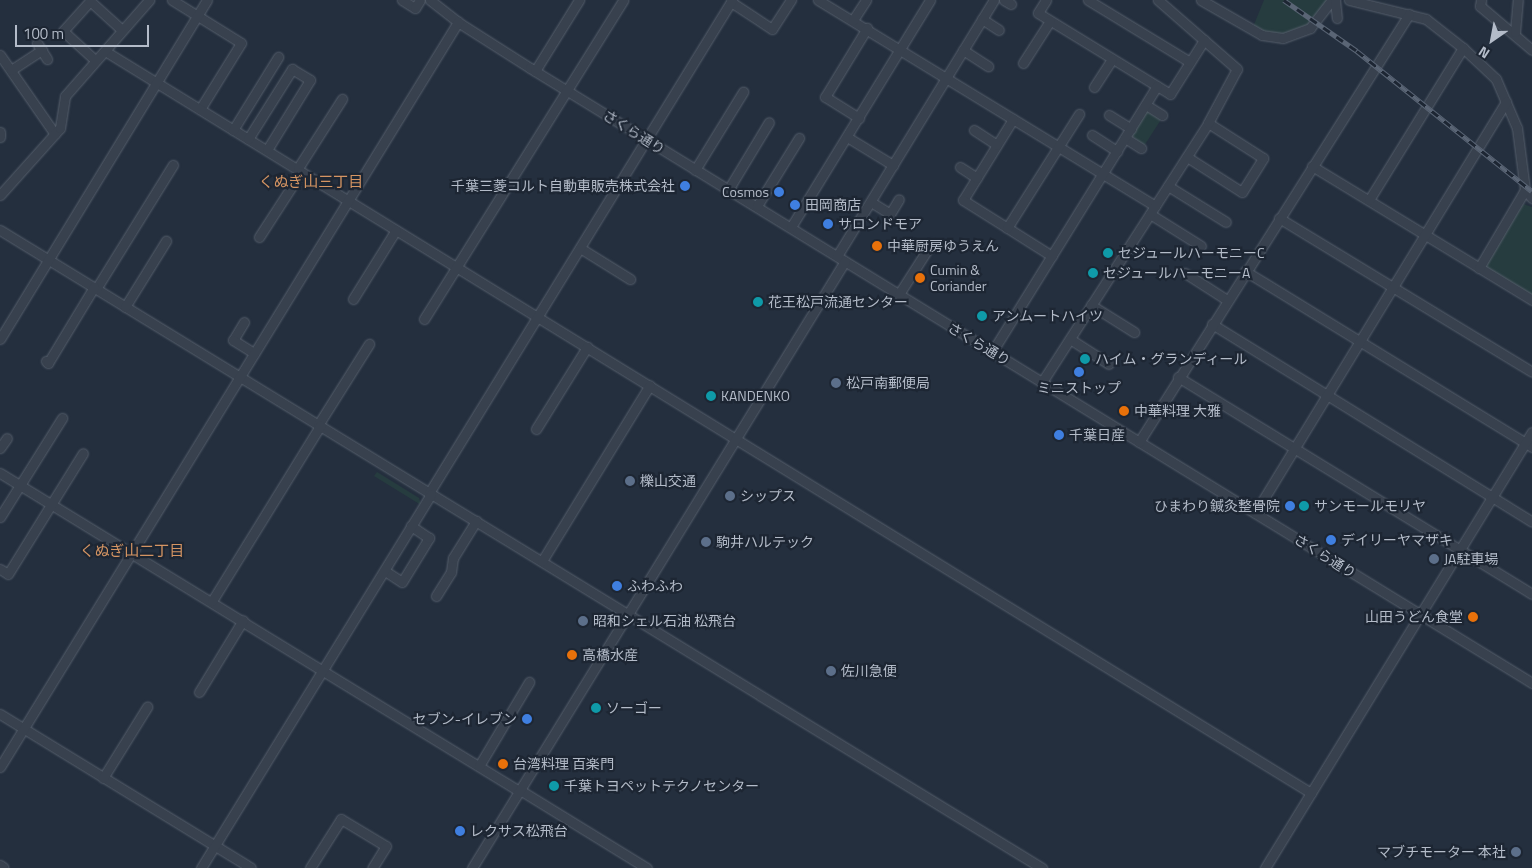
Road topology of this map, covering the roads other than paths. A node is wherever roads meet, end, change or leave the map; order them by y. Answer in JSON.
{"nodes":[{"id":1,"x":149,"y":0,"type":"edge"},
{"id":2,"x":172,"y":0,"type":"edge"},
{"id":3,"x":207,"y":0,"type":"edge"},
{"id":4,"x":402,"y":0,"type":"edge"},
{"id":5,"x":420,"y":0,"type":"edge"},
{"id":6,"x":430,"y":0,"type":"edge"},
{"id":7,"x":579,"y":0,"type":"edge"},
{"id":8,"x":623,"y":0,"type":"edge"},
{"id":9,"x":791,"y":0,"type":"edge"},
{"id":10,"x":818,"y":0,"type":"edge"},
{"id":11,"x":866,"y":0,"type":"edge"},
{"id":12,"x":930,"y":0,"type":"edge"},
{"id":13,"x":994,"y":0,"type":"edge"},
{"id":14,"x":1046,"y":0,"type":"edge"},
{"id":15,"x":1088,"y":0,"type":"edge"},
{"id":16,"x":1158,"y":0,"type":"edge"},
{"id":17,"x":1201,"y":0,"type":"edge"},
{"id":18,"x":1334,"y":0,"type":"edge"},
{"id":19,"x":1349,"y":0,"type":"edge"},
{"id":20,"x":1481,"y":0,"type":"edge"},
{"id":21,"x":1518,"y":0,"type":"edge"},
{"id":22,"x":731,"y":1,"type":"edge"},
{"id":23,"x":1409,"y":14,"type":"junction"},
{"id":24,"x":197,"y":16,"type":"junction"},
{"id":25,"x":1337,"y":18,"type":"dead end"},
{"id":26,"x":982,"y":19,"type":"junction"},
{"id":27,"x":854,"y":20,"type":"junction"},
{"id":28,"x":1050,"y":21,"type":"junction"},
{"id":29,"x":458,"y":22,"type":"junction"},
{"id":30,"x":867,"y":28,"type":"junction"},
{"id":31,"x":122,"y":30,"type":"junction"},
{"id":32,"x":999,"y":30,"type":"dead end"},
{"id":33,"x":1515,"y":32,"type":"junction"},
{"id":34,"x":1204,"y":40,"type":"junction"},
{"id":35,"x":1463,"y":48,"type":"junction"},
{"id":36,"x":900,"y":49,"type":"junction"},
{"id":37,"x":963,"y":50,"type":"junction"},
{"id":38,"x":1532,"y":50,"type":"edge"},
{"id":39,"x":105,"y":51,"type":"junction"},
{"id":40,"x":0,"y":55,"type":"edge"},
{"id":41,"x":278,"y":58,"type":"dead end"},
{"id":42,"x":48,"y":59,"type":"dead end"},
{"id":43,"x":1112,"y":59,"type":"junction"},
{"id":44,"x":95,"y":60,"type":"junction"},
{"id":45,"x":1190,"y":62,"type":"junction"},
{"id":46,"x":1023,"y":63,"type":"dead end"},
{"id":47,"x":988,"y":66,"type":"dead end"},
{"id":48,"x":11,"y":70,"type":"junction"},
{"id":49,"x":535,"y":71,"type":"junction"},
{"id":50,"x":946,"y":77,"type":"junction"},
{"id":51,"x":156,"y":83,"type":"junction"},
{"id":52,"x":1158,"y":86,"type":"junction"},
{"id":53,"x":1094,"y":87,"type":"dead end"},
{"id":54,"x":567,"y":90,"type":"junction"},
{"id":55,"x":743,"y":92,"type":"dead end"},
{"id":56,"x":342,"y":99,"type":"dead end"},
{"id":57,"x":1506,"y":102,"type":"junction"},
{"id":58,"x":1146,"y":105,"type":"junction"},
{"id":59,"x":200,"y":109,"type":"junction"},
{"id":60,"x":1079,"y":114,"type":"dead end"},
{"id":61,"x":1162,"y":115,"type":"dead end"},
{"id":62,"x":1109,"y":116,"type":"dead end"},
{"id":63,"x":859,"y":118,"type":"junction"},
{"id":64,"x":1013,"y":119,"type":"junction"},
{"id":65,"x":769,"y":122,"type":"dead end"},
{"id":66,"x":1208,"y":123,"type":"junction"},
{"id":67,"x":1131,"y":129,"type":"junction"},
{"id":68,"x":233,"y":130,"type":"junction"},
{"id":69,"x":974,"y":130,"type":"dead end"},
{"id":70,"x":0,"y":132,"type":"edge"},
{"id":71,"x":55,"y":134,"type":"junction"},
{"id":72,"x":1092,"y":135,"type":"dead end"},
{"id":73,"x":0,"y":137,"type":"edge"},
{"id":74,"x":847,"y":137,"type":"junction"},
{"id":75,"x":799,"y":138,"type":"dead end"},
{"id":76,"x":1125,"y":138,"type":"junction"},
{"id":77,"x":248,"y":139,"type":"junction"},
{"id":78,"x":646,"y":140,"type":"junction"},
{"id":79,"x":997,"y":144,"type":"junction"},
{"id":80,"x":1058,"y":146,"type":"junction"},
{"id":81,"x":1142,"y":148,"type":"dead end"},
{"id":82,"x":267,"y":150,"type":"junction"},
{"id":83,"x":1117,"y":151,"type":"junction"},
{"id":84,"x":1187,"y":157,"type":"junction"},
{"id":85,"x":173,"y":165,"type":"dead end"},
{"id":86,"x":893,"y":165,"type":"junction"},
{"id":87,"x":1312,"y":166,"type":"junction"},
{"id":88,"x":960,"y":167,"type":"dead end"},
{"id":89,"x":300,"y":170,"type":"junction"},
{"id":90,"x":695,"y":170,"type":"junction"},
{"id":91,"x":1103,"y":174,"type":"junction"},
{"id":92,"x":977,"y":178,"type":"junction"},
{"id":93,"x":1168,"y":186,"type":"junction"},
{"id":94,"x":728,"y":190,"type":"junction"},
{"id":95,"x":1525,"y":190,"type":"junction"},
{"id":96,"x":0,"y":194,"type":"edge"},
{"id":97,"x":1532,"y":198,"type":"edge"},
{"id":98,"x":346,"y":200,"type":"junction"},
{"id":99,"x":899,"y":200,"type":"dead end"},
{"id":100,"x":1369,"y":200,"type":"junction"},
{"id":101,"x":871,"y":202,"type":"junction"},
{"id":102,"x":757,"y":206,"type":"junction"},
{"id":103,"x":1155,"y":206,"type":"junction"},
{"id":104,"x":1150,"y":214,"type":"junction"},
{"id":105,"x":1279,"y":218,"type":"junction"},
{"id":106,"x":1226,"y":222,"type":"dead end"},
{"id":107,"x":791,"y":228,"type":"junction"},
{"id":108,"x":1007,"y":228,"type":"junction"},
{"id":109,"x":0,"y":230,"type":"edge"},
{"id":110,"x":396,"y":230,"type":"junction"},
{"id":111,"x":1425,"y":235,"type":"junction"},
{"id":112,"x":259,"y":237,"type":"dead end"},
{"id":113,"x":166,"y":241,"type":"dead end"},
{"id":114,"x":931,"y":244,"type":"dead end"},
{"id":115,"x":1201,"y":246,"type":"dead end"},
{"id":116,"x":580,"y":248,"type":"junction"},
{"id":117,"x":837,"y":256,"type":"junction"},
{"id":118,"x":1052,"y":256,"type":"junction"},
{"id":119,"x":48,"y":260,"type":"junction"},
{"id":120,"x":845,"y":261,"type":"junction"},
{"id":121,"x":457,"y":267,"type":"junction"},
{"id":122,"x":1479,"y":268,"type":"junction"},
{"id":123,"x":1245,"y":271,"type":"junction"},
{"id":124,"x":1185,"y":273,"type":"dead end"},
{"id":125,"x":630,"y":279,"type":"dead end"},
{"id":126,"x":95,"y":288,"type":"junction"},
{"id":127,"x":1393,"y":288,"type":"junction"},
{"id":128,"x":899,"y":294,"type":"junction"},
{"id":129,"x":352,"y":299,"type":"dead end"},
{"id":130,"x":1227,"y":300,"type":"junction"},
{"id":131,"x":1532,"y":300,"type":"edge"},
{"id":132,"x":1092,"y":305,"type":"junction"},
{"id":133,"x":125,"y":307,"type":"junction"},
{"id":134,"x":538,"y":317,"type":"junction"},
{"id":135,"x":424,"y":319,"type":"dead end"},
{"id":136,"x":244,"y":322,"type":"dead end"},
{"id":137,"x":1212,"y":324,"type":"junction"},
{"id":138,"x":1134,"y":332,"type":"dead end"},
{"id":139,"x":0,"y":339,"type":"edge"},
{"id":140,"x":1070,"y":339,"type":"junction"},
{"id":141,"x":1360,"y":341,"type":"junction"},
{"id":142,"x":368,"y":344,"type":"dead end"},
{"id":143,"x":587,"y":347,"type":"junction"},
{"id":144,"x":992,"y":352,"type":"junction"},
{"id":145,"x":254,"y":353,"type":"junction"},
{"id":146,"x":46,"y":361,"type":"dead end"},
{"id":147,"x":1109,"y":364,"type":"dead end"},
{"id":148,"x":1532,"y":372,"type":"edge"},
{"id":149,"x":239,"y":377,"type":"junction"},
{"id":150,"x":1178,"y":377,"type":"junction"},
{"id":151,"x":1042,"y":382,"type":"junction"},
{"id":152,"x":650,"y":385,"type":"junction"},
{"id":153,"x":1327,"y":395,"type":"junction"},
{"id":154,"x":62,"y":418,"type":"dead end"},
{"id":155,"x":319,"y":425,"type":"junction"},
{"id":156,"x":536,"y":429,"type":"dead end"},
{"id":157,"x":1532,"y":432,"type":"edge"},
{"id":158,"x":6,"y":438,"type":"dead end"},
{"id":159,"x":736,"y":438,"type":"junction"},
{"id":160,"x":1139,"y":442,"type":"junction"},
{"id":161,"x":1529,"y":445,"type":"edge"},
{"id":162,"x":0,"y":448,"type":"edge"},
{"id":163,"x":1295,"y":448,"type":"junction"},
{"id":164,"x":83,"y":453,"type":"dead end"},
{"id":165,"x":0,"y":473,"type":"edge"},
{"id":166,"x":19,"y":486,"type":"junction"},
{"id":167,"x":430,"y":493,"type":"junction"},
{"id":168,"x":1492,"y":497,"type":"junction"},
{"id":169,"x":50,"y":505,"type":"junction"},
{"id":170,"x":1255,"y":513,"type":"junction"},
{"id":171,"x":0,"y":517,"type":"edge"},
{"id":172,"x":476,"y":521,"type":"junction"},
{"id":173,"x":1532,"y":522,"type":"edge"},
{"id":174,"x":411,"y":526,"type":"junction"},
{"id":175,"x":1459,"y":550,"type":"junction"},
{"id":176,"x":131,"y":553,"type":"junction"},
{"id":177,"x":542,"y":561,"type":"junction"},
{"id":178,"x":0,"y":569,"type":"edge"},
{"id":179,"x":385,"y":571,"type":"junction"},
{"id":180,"x":1532,"y":594,"type":"edge"},
{"id":181,"x":436,"y":596,"type":"dead end"},
{"id":182,"x":212,"y":601,"type":"junction"},
{"id":183,"x":628,"y":614,"type":"junction"},
{"id":184,"x":1420,"y":615,"type":"junction"},
{"id":185,"x":242,"y":620,"type":"junction"},
{"id":186,"x":323,"y":670,"type":"junction"},
{"id":187,"x":529,"y":682,"type":"dead end"},
{"id":188,"x":1532,"y":683,"type":"edge"},
{"id":189,"x":199,"y":692,"type":"dead end"},
{"id":190,"x":146,"y":706,"type":"dead end"},
{"id":191,"x":0,"y":714,"type":"edge"},
{"id":192,"x":23,"y":729,"type":"junction"},
{"id":193,"x":479,"y":766,"type":"junction"},
{"id":194,"x":0,"y":767,"type":"edge"},
{"id":195,"x":103,"y":778,"type":"junction"},
{"id":196,"x":519,"y":790,"type":"junction"},
{"id":197,"x":1311,"y":793,"type":"junction"},
{"id":198,"x":215,"y":846,"type":"junction"},
{"id":199,"x":201,"y":868,"type":"edge"},
{"id":200,"x":251,"y":868,"type":"edge"},
{"id":201,"x":310,"y":868,"type":"edge"},
{"id":202,"x":372,"y":868,"type":"edge"},
{"id":203,"x":472,"y":868,"type":"edge"},
{"id":204,"x":647,"y":868,"type":"edge"},
{"id":205,"x":1042,"y":868,"type":"edge"},
{"id":206,"x":1265,"y":868,"type":"edge"}],
"edges":[{"from":1,"to":31,"type":"street"},
{"from":2,"to":24,"type":"street"},
{"from":3,"to":24,"type":"street"},
{"from":4,"to":5,"type":"street"},
{"from":6,"to":29,"type":"street","name":"さくら通り"},
{"from":7,"to":49,"type":"street"},
{"from":8,"to":54,"type":"street"},
{"from":9,"to":22,"type":"street"},
{"from":10,"to":27,"type":"street"},
{"from":11,"to":27,"type":"street"},
{"from":12,"to":36,"type":"street"},
{"from":13,"to":26,"type":"street"},
{"from":14,"to":28,"type":"street"},
{"from":15,"to":45,"type":"street"},
{"from":16,"to":34,"type":"street"},
{"from":17,"to":18,"type":"street"},
{"from":18,"to":25,"type":"street"},
{"from":19,"to":23,"type":"street"},
{"from":20,"to":33,"type":"street"},
{"from":21,"to":33,"type":"street"},
{"from":22,"to":78,"type":"street"},
{"from":23,"to":35,"type":"street"},
{"from":23,"to":87,"type":"street"},
{"from":24,"to":51,"type":"street"},
{"from":24,"to":59,"type":"street"},
{"from":26,"to":32,"type":"street"},
{"from":26,"to":37,"type":"street"},
{"from":27,"to":30,"type":"street"},
{"from":28,"to":43,"type":"street"},
{"from":28,"to":46,"type":"street"},
{"from":29,"to":49,"type":"street","name":"さくら通り"},
{"from":29,"to":98,"type":"street"},
{"from":30,"to":36,"type":"street"},
{"from":30,"to":63,"type":"street"},
{"from":31,"to":39,"type":"street"},
{"from":31,"to":44,"type":"street"},
{"from":33,"to":38,"type":"street"},
{"from":34,"to":45,"type":"street"},
{"from":34,"to":66,"type":"street"},
{"from":35,"to":57,"type":"street"},
{"from":35,"to":100,"type":"street"},
{"from":36,"to":50,"type":"street"},
{"from":36,"to":63,"type":"street"},
{"from":37,"to":47,"type":"street"},
{"from":37,"to":50,"type":"street"},
{"from":39,"to":44,"type":"street"},
{"from":39,"to":51,"type":"street"},
{"from":40,"to":48,"type":"street"},
{"from":41,"to":68,"type":"street"},
{"from":42,"to":48,"type":"street"},
{"from":43,"to":52,"type":"street"},
{"from":43,"to":53,"type":"street"},
{"from":44,"to":71,"type":"street"},
{"from":45,"to":52,"type":"street"},
{"from":48,"to":71,"type":"street"},
{"from":49,"to":54,"type":"street","name":"さくら通り"},
{"from":50,"to":64,"type":"street"},
{"from":50,"to":86,"type":"street"},
{"from":51,"to":59,"type":"street"},
{"from":51,"to":119,"type":"street"},
{"from":52,"to":58,"type":"street"},
{"from":54,"to":78,"type":"street","name":"さくら通り"},
{"from":54,"to":121,"type":"street"},
{"from":55,"to":90,"type":"street"},
{"from":56,"to":89,"type":"street"},
{"from":57,"to":95,"type":"street"},
{"from":57,"to":111,"type":"street"},
{"from":58,"to":61,"type":"street"},
{"from":58,"to":67,"type":"street"},
{"from":59,"to":68,"type":"street"},
{"from":60,"to":80,"type":"street"},
{"from":62,"to":67,"type":"street"},
{"from":63,"to":74,"type":"street"},
{"from":64,"to":79,"type":"street"},
{"from":64,"to":80,"type":"street"},
{"from":65,"to":94,"type":"street"},
{"from":66,"to":84,"type":"street"},
{"from":66,"to":84,"type":"street"},
{"from":67,"to":76,"type":"street"},
{"from":68,"to":77,"type":"street"},
{"from":69,"to":79,"type":"street"},
{"from":70,"to":73,"type":"street"},
{"from":71,"to":96,"type":"street"},
{"from":72,"to":83,"type":"street"},
{"from":74,"to":86,"type":"street"},
{"from":74,"to":107,"type":"street"},
{"from":75,"to":102,"type":"street"},
{"from":76,"to":81,"type":"street"},
{"from":76,"to":83,"type":"street"},
{"from":77,"to":82,"type":"street"},
{"from":77,"to":82,"type":"street"},
{"from":78,"to":90,"type":"street","name":"さくら通り"},
{"from":78,"to":116,"type":"street"},
{"from":79,"to":92,"type":"street"},
{"from":80,"to":91,"type":"street"},
{"from":80,"to":108,"type":"street"},
{"from":82,"to":89,"type":"street"},
{"from":83,"to":91,"type":"street"},
{"from":84,"to":93,"type":"street"},
{"from":85,"to":126,"type":"street"},
{"from":86,"to":101,"type":"street"},
{"from":87,"to":100,"type":"street"},
{"from":87,"to":105,"type":"street"},
{"from":88,"to":92,"type":"street"},
{"from":89,"to":98,"type":"street"},
{"from":89,"to":112,"type":"street"},
{"from":90,"to":94,"type":"street","name":"さくら通り"},
{"from":91,"to":103,"type":"street"},
{"from":91,"to":118,"type":"street"},
{"from":92,"to":108,"type":"street"},
{"from":93,"to":103,"type":"street"},
{"from":93,"to":106,"type":"street"},
{"from":94,"to":102,"type":"street","name":"さくら通り"},
{"from":95,"to":97,"type":"street"},
{"from":95,"to":122,"type":"street"},
{"from":98,"to":110,"type":"street"},
{"from":98,"to":145,"type":"street"},
{"from":99,"to":101,"type":"street"},
{"from":100,"to":111,"type":"street"},
{"from":101,"to":117,"type":"street"},
{"from":102,"to":107,"type":"street","name":"さくら通り"},
{"from":103,"to":104,"type":"street"},
{"from":104,"to":115,"type":"street"},
{"from":104,"to":132,"type":"street"},
{"from":105,"to":123,"type":"street"},
{"from":105,"to":127,"type":"street"},
{"from":107,"to":117,"type":"street","name":"さくら通り"},
{"from":108,"to":118,"type":"street"},
{"from":109,"to":119,"type":"street"},
{"from":110,"to":121,"type":"street"},
{"from":110,"to":129,"type":"street"},
{"from":111,"to":122,"type":"street"},
{"from":111,"to":127,"type":"street"},
{"from":113,"to":133,"type":"street"},
{"from":114,"to":128,"type":"street"},
{"from":116,"to":125,"type":"street"},
{"from":116,"to":134,"type":"street"},
{"from":117,"to":120,"type":"street","name":"さくら通り"},
{"from":118,"to":144,"type":"street"},
{"from":119,"to":126,"type":"street"},
{"from":119,"to":139,"type":"street"},
{"from":120,"to":128,"type":"street","name":"さくら通り"},
{"from":120,"to":159,"type":"street"},
{"from":121,"to":134,"type":"street"},
{"from":121,"to":135,"type":"street"},
{"from":122,"to":131,"type":"street"},
{"from":123,"to":130,"type":"street"},
{"from":123,"to":141,"type":"street"},
{"from":124,"to":130,"type":"street"},
{"from":126,"to":133,"type":"street"},
{"from":126,"to":146,"type":"street"},
{"from":127,"to":141,"type":"street"},
{"from":127,"to":148,"type":"street"},
{"from":128,"to":144,"type":"street","name":"さくら通り"},
{"from":130,"to":137,"type":"street"},
{"from":132,"to":138,"type":"street"},
{"from":132,"to":140,"type":"street"},
{"from":133,"to":149,"type":"street"},
{"from":134,"to":143,"type":"street"},
{"from":134,"to":167,"type":"street"},
{"from":136,"to":145,"type":"street"},
{"from":137,"to":150,"type":"street"},
{"from":137,"to":153,"type":"street"},
{"from":140,"to":147,"type":"street"},
{"from":140,"to":151,"type":"street"},
{"from":141,"to":153,"type":"street"},
{"from":141,"to":161,"type":"street"},
{"from":142,"to":155,"type":"street"},
{"from":143,"to":152,"type":"street"},
{"from":143,"to":156,"type":"street"},
{"from":144,"to":151,"type":"street","name":"さくら通り"},
{"from":145,"to":149,"type":"street"},
{"from":149,"to":155,"type":"street"},
{"from":149,"to":176,"type":"street"},
{"from":150,"to":160,"type":"street"},
{"from":150,"to":163,"type":"street"},
{"from":151,"to":160,"type":"street","name":"さくら通り"},
{"from":152,"to":159,"type":"street"},
{"from":152,"to":177,"type":"street"},
{"from":153,"to":163,"type":"street"},
{"from":153,"to":168,"type":"street"},
{"from":154,"to":166,"type":"street"},
{"from":155,"to":167,"type":"street"},
{"from":155,"to":182,"type":"street"},
{"from":157,"to":161,"type":"street"},
{"from":158,"to":162,"type":"street"},
{"from":159,"to":183,"type":"street"},
{"from":159,"to":197,"type":"street"},
{"from":160,"to":170,"type":"street","name":"さくら通り"},
{"from":161,"to":168,"type":"street"},
{"from":163,"to":170,"type":"street"},
{"from":163,"to":175,"type":"street"},
{"from":164,"to":169,"type":"street"},
{"from":165,"to":166,"type":"street"},
{"from":166,"to":169,"type":"street"},
{"from":166,"to":171,"type":"street"},
{"from":167,"to":172,"type":"street"},
{"from":167,"to":174,"type":"street"},
{"from":168,"to":173,"type":"street"},
{"from":168,"to":175,"type":"street"},
{"from":169,"to":176,"type":"street"},
{"from":169,"to":178,"type":"street"},
{"from":170,"to":184,"type":"street","name":"さくら通り"},
{"from":172,"to":177,"type":"street"},
{"from":172,"to":181,"type":"street"},
{"from":174,"to":179,"type":"street"},
{"from":174,"to":179,"type":"street"},
{"from":175,"to":180,"type":"street"},
{"from":175,"to":184,"type":"street"},
{"from":176,"to":182,"type":"street"},
{"from":176,"to":192,"type":"street"},
{"from":177,"to":183,"type":"street"},
{"from":179,"to":186,"type":"street"},
{"from":182,"to":185,"type":"street"},
{"from":183,"to":196,"type":"street"},
{"from":183,"to":205,"type":"street"},
{"from":184,"to":188,"type":"street","name":"さくら通り"},
{"from":184,"to":197,"type":"street"},
{"from":185,"to":186,"type":"street"},
{"from":185,"to":189,"type":"street"},
{"from":186,"to":193,"type":"street"},
{"from":186,"to":198,"type":"street"},
{"from":187,"to":193,"type":"street"},
{"from":190,"to":195,"type":"street"},
{"from":191,"to":192,"type":"street"},
{"from":192,"to":194,"type":"street"},
{"from":192,"to":195,"type":"street"},
{"from":193,"to":196,"type":"street"},
{"from":195,"to":198,"type":"street"},
{"from":196,"to":203,"type":"street"},
{"from":196,"to":204,"type":"street"},
{"from":197,"to":206,"type":"street"},
{"from":198,"to":199,"type":"street"},
{"from":198,"to":200,"type":"street"},
{"from":201,"to":202,"type":"street"}]}
